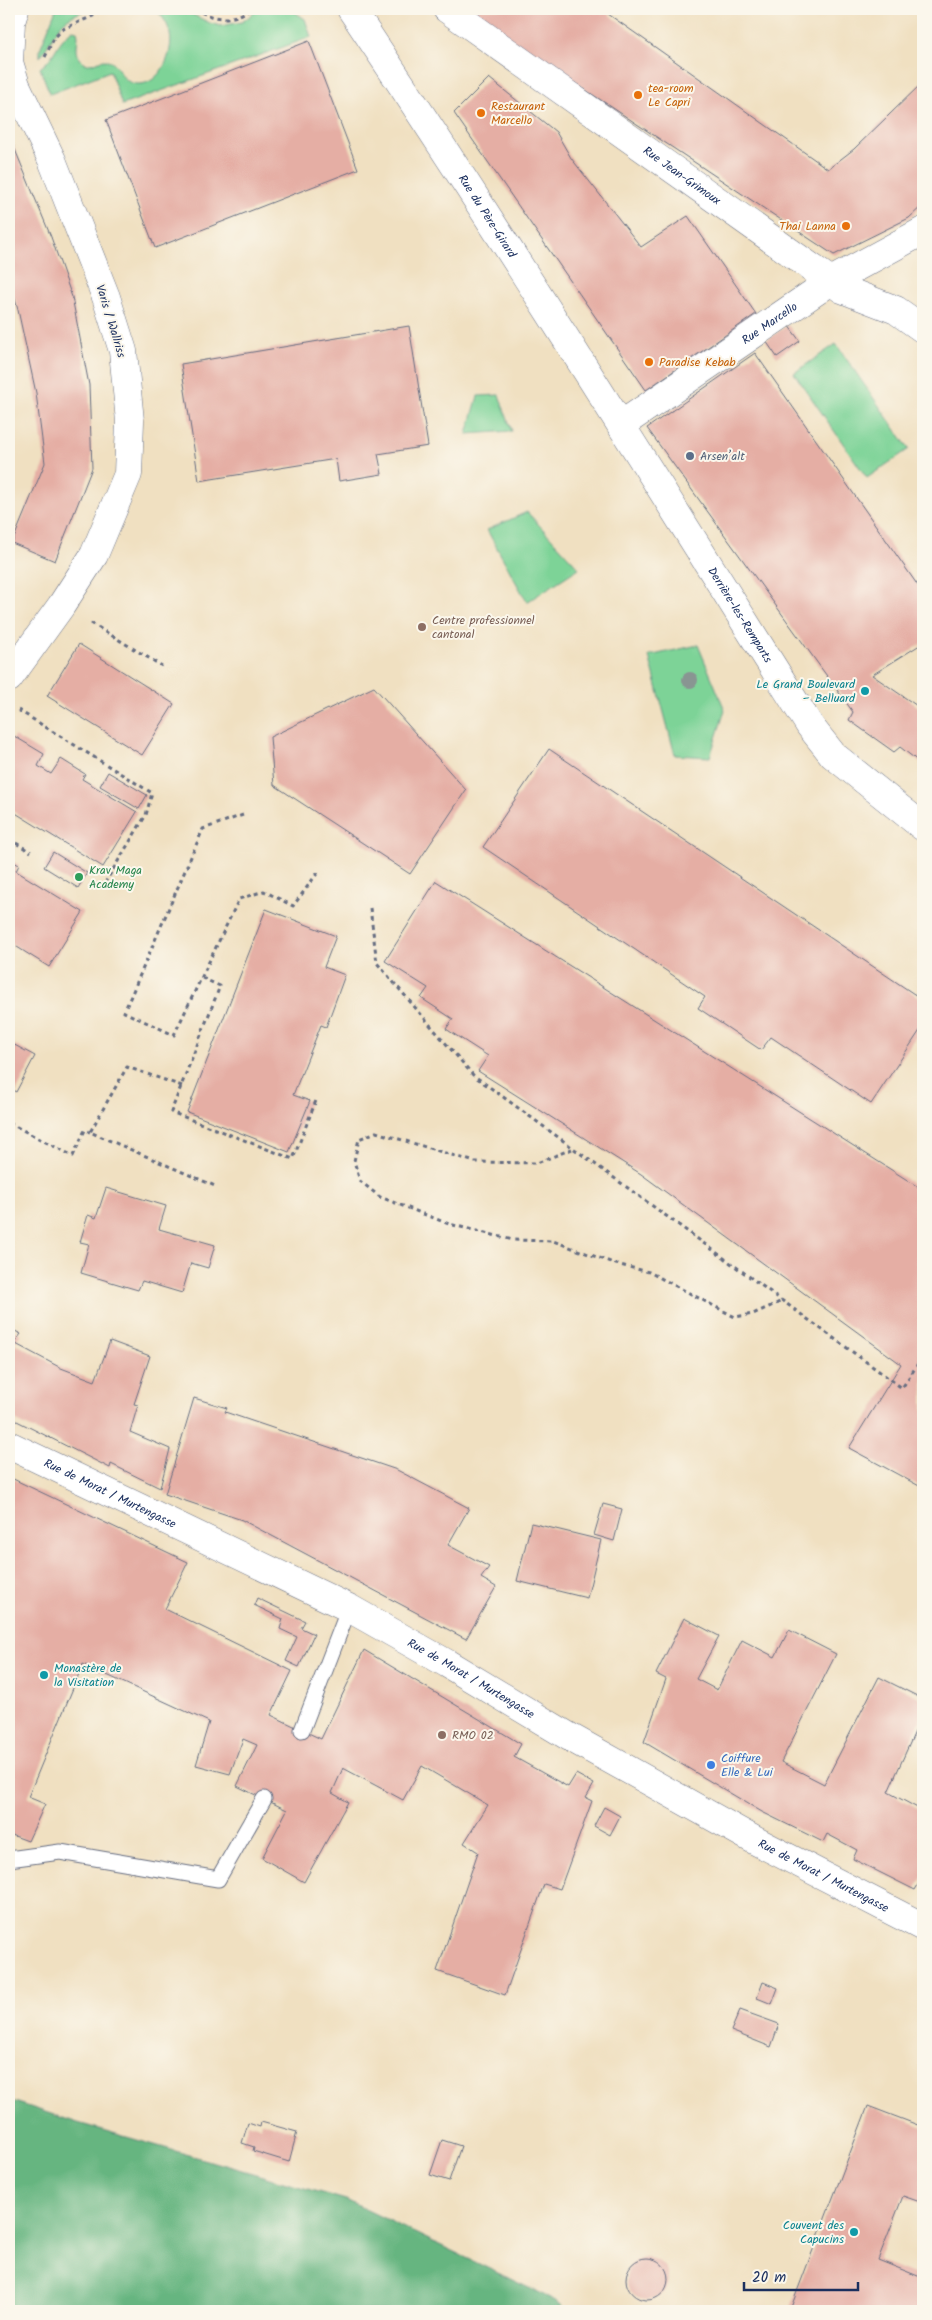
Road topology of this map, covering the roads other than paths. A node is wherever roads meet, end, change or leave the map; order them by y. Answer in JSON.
{"nodes":[{"id":1,"x":15,"y":9,"type":"edge"},
{"id":2,"x":351,"y":9,"type":"edge"},
{"id":3,"x":447,"y":9,"type":"edge"},
{"id":4,"x":10,"y":62,"type":"edge"},
{"id":5,"x":923,"y":231,"type":"edge"},
{"id":6,"x":831,"y":281,"type":"junction"},
{"id":7,"x":923,"y":329,"type":"edge"},
{"id":8,"x":621,"y":425,"type":"junction"},
{"id":9,"x":9,"y":678,"type":"edge"},
{"id":10,"x":923,"y":827,"type":"edge"},
{"id":11,"x":9,"y":1445,"type":"edge"},
{"id":12,"x":348,"y":1608,"type":"junction"},
{"id":13,"x":302,"y":1730,"type":"dead end"},
{"id":14,"x":264,"y":1798,"type":"dead end"},
{"id":15,"x":9,"y":1859,"type":"edge"},
{"id":16,"x":923,"y":1927,"type":"edge"}],
"edges":[{"from":1,"to":4,"type":"street","name":"Varis / Wallriss"},
{"from":2,"to":8,"type":"street","name":"Rue du Père-Girard"},
{"from":3,"to":6,"type":"street","name":"Rue Jean-Grimoux"},
{"from":4,"to":9,"type":"street","name":"Varis / Wallriss"},
{"from":5,"to":6,"type":"street","name":"Rue Marcello"},
{"from":6,"to":7,"type":"street","name":"Rue Jean-Grimoux"},
{"from":6,"to":8,"type":"street","name":"Rue Marcello"},
{"from":8,"to":10,"type":"street","name":"Derrière-les-Remparts"},
{"from":11,"to":12,"type":"street","name":"Rue de Morat / Murtengasse"},
{"from":12,"to":13,"type":"lane"},
{"from":12,"to":16,"type":"street","name":"Rue de Morat / Murtengasse"},
{"from":14,"to":15,"type":"lane"}]}
